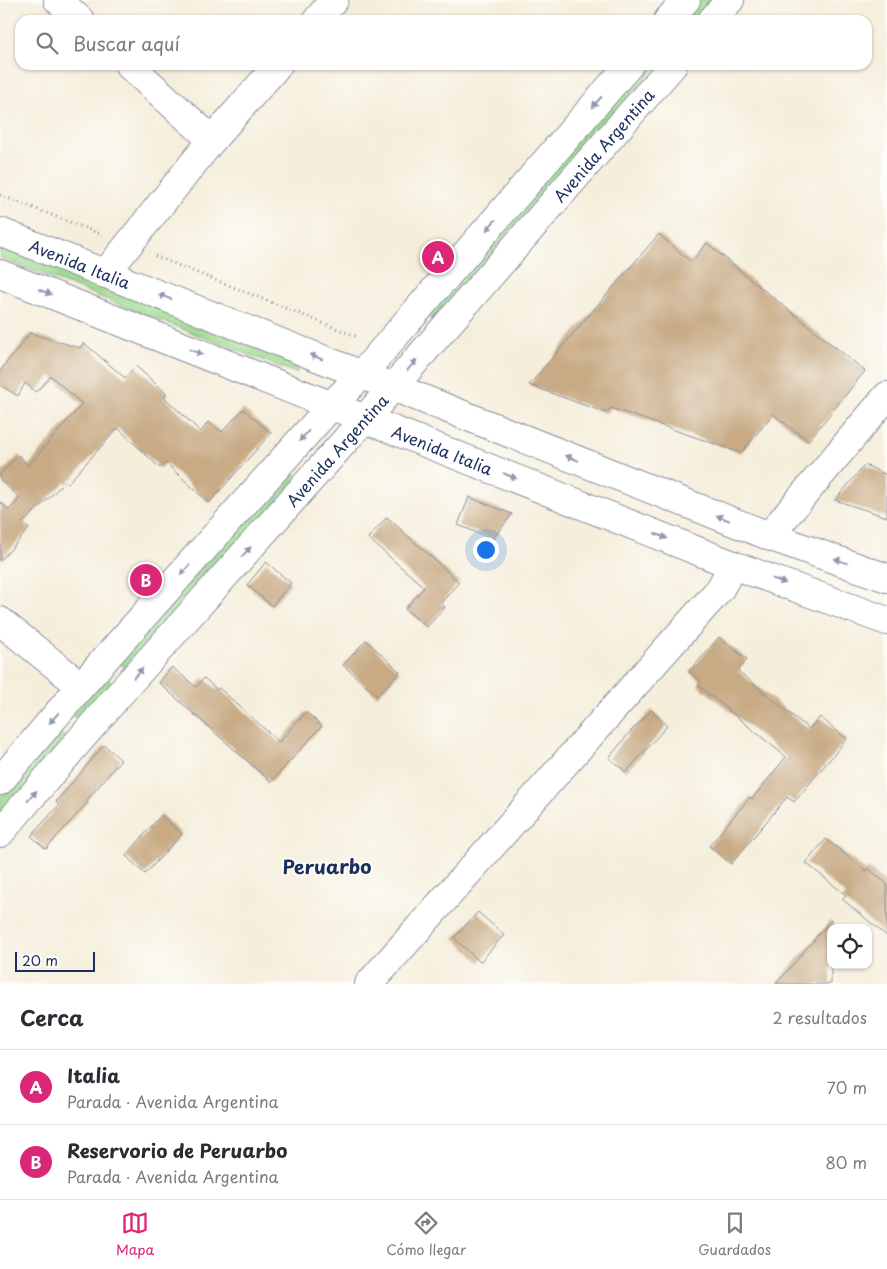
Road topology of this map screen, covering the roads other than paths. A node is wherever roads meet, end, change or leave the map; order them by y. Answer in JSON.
{"nodes":[{"id":1,"x":58,"y":0,"type":"edge"},
{"id":2,"x":334,"y":0,"type":"edge"},
{"id":3,"x":686,"y":0,"type":"edge"},
{"id":4,"x":730,"y":0,"type":"edge"},
{"id":5,"x":74,"y":15,"type":"edge"},
{"id":6,"x":321,"y":15,"type":"edge"},
{"id":7,"x":672,"y":15,"type":"edge"},
{"id":8,"x":716,"y":15,"type":"edge"},
{"id":9,"x":135,"y":70,"type":"edge"},
{"id":10,"x":274,"y":70,"type":"edge"},
{"id":11,"x":625,"y":70,"type":"edge"},
{"id":12,"x":669,"y":70,"type":"edge"},
{"id":13,"x":212,"y":140,"type":"junction"},
{"id":14,"x":0,"y":232,"type":"edge"},
{"id":15,"x":0,"y":274,"type":"edge"},
{"id":16,"x":106,"y":274,"type":"junction"},
{"id":17,"x":362,"y":374,"type":"junction"},
{"id":18,"x":394,"y":386,"type":"junction"},
{"id":19,"x":887,"y":396,"type":"edge"},
{"id":20,"x":331,"y":406,"type":"junction"},
{"id":21,"x":365,"y":418,"type":"junction"},
{"id":22,"x":769,"y":536,"type":"junction"},
{"id":23,"x":733,"y":565,"type":"junction"},
{"id":24,"x":887,"y":578,"type":"edge"},
{"id":25,"x":887,"y":620,"type":"edge"},
{"id":26,"x":0,"y":621,"type":"edge"},
{"id":27,"x":81,"y":686,"type":"junction"},
{"id":28,"x":0,"y":781,"type":"edge"},
{"id":29,"x":0,"y":833,"type":"edge"},
{"id":30,"x":369,"y":984,"type":"edge"}],
"edges":[{"from":1,"to":5,"type":"main road"},
{"from":2,"to":6,"type":"main road"},
{"from":3,"to":7,"type":"main road"},
{"from":4,"to":8,"type":"main road"},
{"from":9,"to":13,"type":"main road"},
{"from":10,"to":13,"type":"main road"},
{"from":11,"to":17,"type":"main road","name":"Avenida Argentina","one_way":true},
{"from":18,"to":12,"type":"main road","name":"Avenida Argentina","one_way":true},
{"from":13,"to":16,"type":"main road"},
{"from":14,"to":16,"type":"main road","name":"Avenida Italia"},
{"from":15,"to":20,"type":"main road","name":"Avenida Italia","one_way":true},
{"from":17,"to":16,"type":"main road","name":"Avenida Italia","one_way":true},
{"from":17,"to":18,"type":"main road","name":"Avenida Italia"},
{"from":17,"to":20,"type":"main road","name":"Avenida Argentina"},
{"from":18,"to":21,"type":"main road","name":"Avenida Argentina"},
{"from":22,"to":18,"type":"main road","name":"Avenida Italia","one_way":true},
{"from":19,"to":22,"type":"main road"},
{"from":20,"to":21,"type":"main road","name":"Avenida Italia"},
{"from":20,"to":27,"type":"main road","name":"Avenida Argentina","one_way":true},
{"from":21,"to":23,"type":"main road","name":"Avenida Italia","one_way":true},
{"from":29,"to":21,"type":"main road","name":"Avenida Argentina","one_way":true},
{"from":24,"to":22,"type":"main road","name":"Avenida Italia","one_way":true},
{"from":23,"to":25,"type":"main road","name":"Avenida Italia","one_way":true},
{"from":23,"to":30,"type":"main road"},
{"from":26,"to":27,"type":"main road"},
{"from":27,"to":28,"type":"main road","name":"Avenida Argentina","one_way":true}]}
